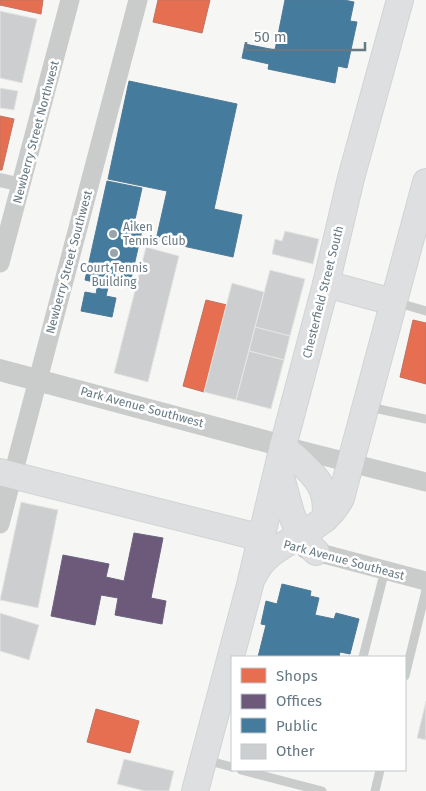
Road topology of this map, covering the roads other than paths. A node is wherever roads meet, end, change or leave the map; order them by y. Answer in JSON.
{"nodes":[{"id":1,"x":70,"y":0,"type":"edge"},
{"id":2,"x":138,"y":0,"type":"edge"},
{"id":3,"x":400,"y":0,"type":"edge"},
{"id":4,"x":0,"y":180,"type":"edge"},
{"id":5,"x":426,"y":182,"type":"edge"},
{"id":6,"x":22,"y":185,"type":"junction"},
{"id":7,"x":0,"y":263,"type":"edge"},
{"id":8,"x":326,"y":284,"type":"junction"},
{"id":9,"x":393,"y":302,"type":"junction"},
{"id":10,"x":426,"y":311,"type":"edge"},
{"id":11,"x":0,"y":370,"type":"edge"},
{"id":12,"x":38,"y":380,"type":"junction"},
{"id":13,"x":366,"y":406,"type":"junction"},
{"id":14,"x":426,"y":420,"type":"edge"},
{"id":15,"x":280,"y":457,"type":"junction"},
{"id":16,"x":351,"y":463,"type":"junction"},
{"id":17,"x":6,"y":474,"type":"edge"},
{"id":18,"x":426,"y":482,"type":"edge"},
{"id":19,"x":325,"y":519,"type":"junction"},
{"id":20,"x":0,"y":524,"type":"edge"},
{"id":21,"x":262,"y":538,"type":"junction"},
{"id":22,"x":301,"y":544,"type":"junction"},
{"id":23,"x":385,"y":570,"type":"junction"},
{"id":24,"x":426,"y":581,"type":"edge"},
{"id":25,"x":250,"y":585,"type":"junction"},
{"id":26,"x":426,"y":590,"type":"edge"},
{"id":27,"x":363,"y":656,"type":"edge"},
{"id":28,"x":406,"y":672,"type":"edge"},
{"id":29,"x":203,"y":760,"type":"junction"},
{"id":30,"x":231,"y":767,"type":"edge"},
{"id":31,"x":245,"y":771,"type":"edge"},
{"id":32,"x":380,"y":771,"type":"edge"},
{"id":33,"x":195,"y":791,"type":"edge"},
{"id":34,"x":322,"y":791,"type":"edge"},
{"id":35,"x":375,"y":791,"type":"edge"}],
"edges":[{"from":1,"to":6,"type":"street","name":"Newberry Street Northwest"},
{"from":2,"to":12,"type":"street","name":"Newberry Street Southwest"},
{"from":3,"to":8,"type":"main road","name":"Chesterfield Street South"},
{"from":4,"to":6,"type":"street"},
{"from":5,"to":9,"type":"main road","name":"Chesterfield Street South"},
{"from":6,"to":7,"type":"street","name":"Newberry Street Northwest"},
{"from":8,"to":9,"type":"main road"},
{"from":8,"to":15,"type":"main road","name":"Chesterfield Street South"},
{"from":9,"to":10,"type":"lane"},
{"from":9,"to":13,"type":"main road","name":"Chesterfield Street South"},
{"from":11,"to":12,"type":"street","name":"Park Avenue Southwest"},
{"from":12,"to":15,"type":"street","name":"Park Avenue Southwest"},
{"from":12,"to":17,"type":"street","name":"Newberry Street Southwest"},
{"from":13,"to":14,"type":"lane"},
{"from":13,"to":16,"type":"main road","name":"Chesterfield Street South"},
{"from":15,"to":16,"type":"street"},
{"from":15,"to":19,"type":"main road"},
{"from":15,"to":21,"type":"main road","name":"Chesterfield Street South"},
{"from":15,"to":22,"type":"main road"},
{"from":16,"to":18,"type":"street"},
{"from":16,"to":19,"type":"main road","name":"Chesterfield Street South"},
{"from":17,"to":20,"type":"street","name":"Newberry Street Southwest"},
{"from":17,"to":21,"type":"main road"},
{"from":19,"to":22,"type":"main road","name":"Chesterfield Street South"},
{"from":21,"to":22,"type":"street","name":"Park Avenue Southeast"},
{"from":21,"to":25,"type":"main road","name":"Chesterfield Street South"},
{"from":22,"to":23,"type":"street","name":"Park Avenue Southeast"},
{"from":22,"to":25,"type":"main road","name":"Chesterfield Street South"},
{"from":23,"to":24,"type":"street","name":"Park Avenue Southeast"},
{"from":23,"to":27,"type":"lane"},
{"from":25,"to":29,"type":"main road","name":"Chesterfield Street South"},
{"from":26,"to":28,"type":"lane"},
{"from":29,"to":30,"type":"lane"},
{"from":29,"to":33,"type":"main road","name":"Chesterfield Street South"},
{"from":31,"to":34,"type":"lane"},
{"from":32,"to":35,"type":"lane"}]}
